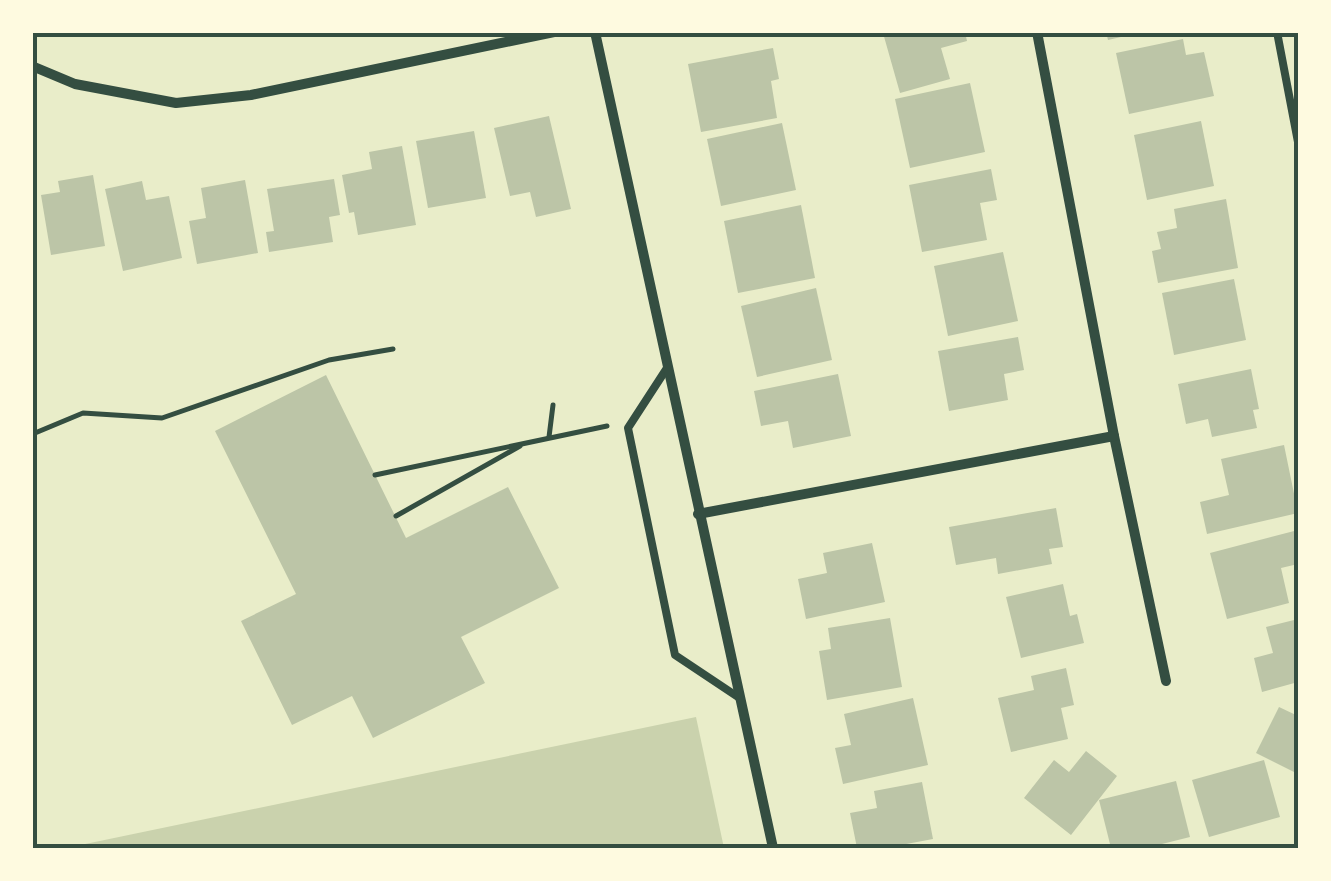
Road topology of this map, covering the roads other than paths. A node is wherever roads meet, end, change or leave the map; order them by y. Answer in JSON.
{"nodes":[{"id":1,"x":554,"y":32,"type":"edge"},
{"id":2,"x":595,"y":32,"type":"edge"},
{"id":3,"x":1038,"y":32,"type":"edge"},
{"id":4,"x":1277,"y":32,"type":"edge"},
{"id":5,"x":32,"y":66,"type":"edge"},
{"id":6,"x":1298,"y":142,"type":"edge"},
{"id":7,"x":667,"y":368,"type":"junction"},
{"id":8,"x":1114,"y":436,"type":"junction"},
{"id":9,"x":698,"y":514,"type":"junction"},
{"id":10,"x":1166,"y":682,"type":"dead end"},
{"id":11,"x":738,"y":697,"type":"junction"},
{"id":12,"x":772,"y":848,"type":"edge"}],
"edges":[{"from":1,"to":5,"type":"street"},
{"from":2,"to":7,"type":"street"},
{"from":3,"to":8,"type":"street"},
{"from":4,"to":6,"type":"lane"},
{"from":7,"to":9,"type":"street"},
{"from":7,"to":11,"type":"lane"},
{"from":8,"to":9,"type":"street"},
{"from":8,"to":10,"type":"street"},
{"from":9,"to":11,"type":"street"},
{"from":11,"to":12,"type":"street"}]}
